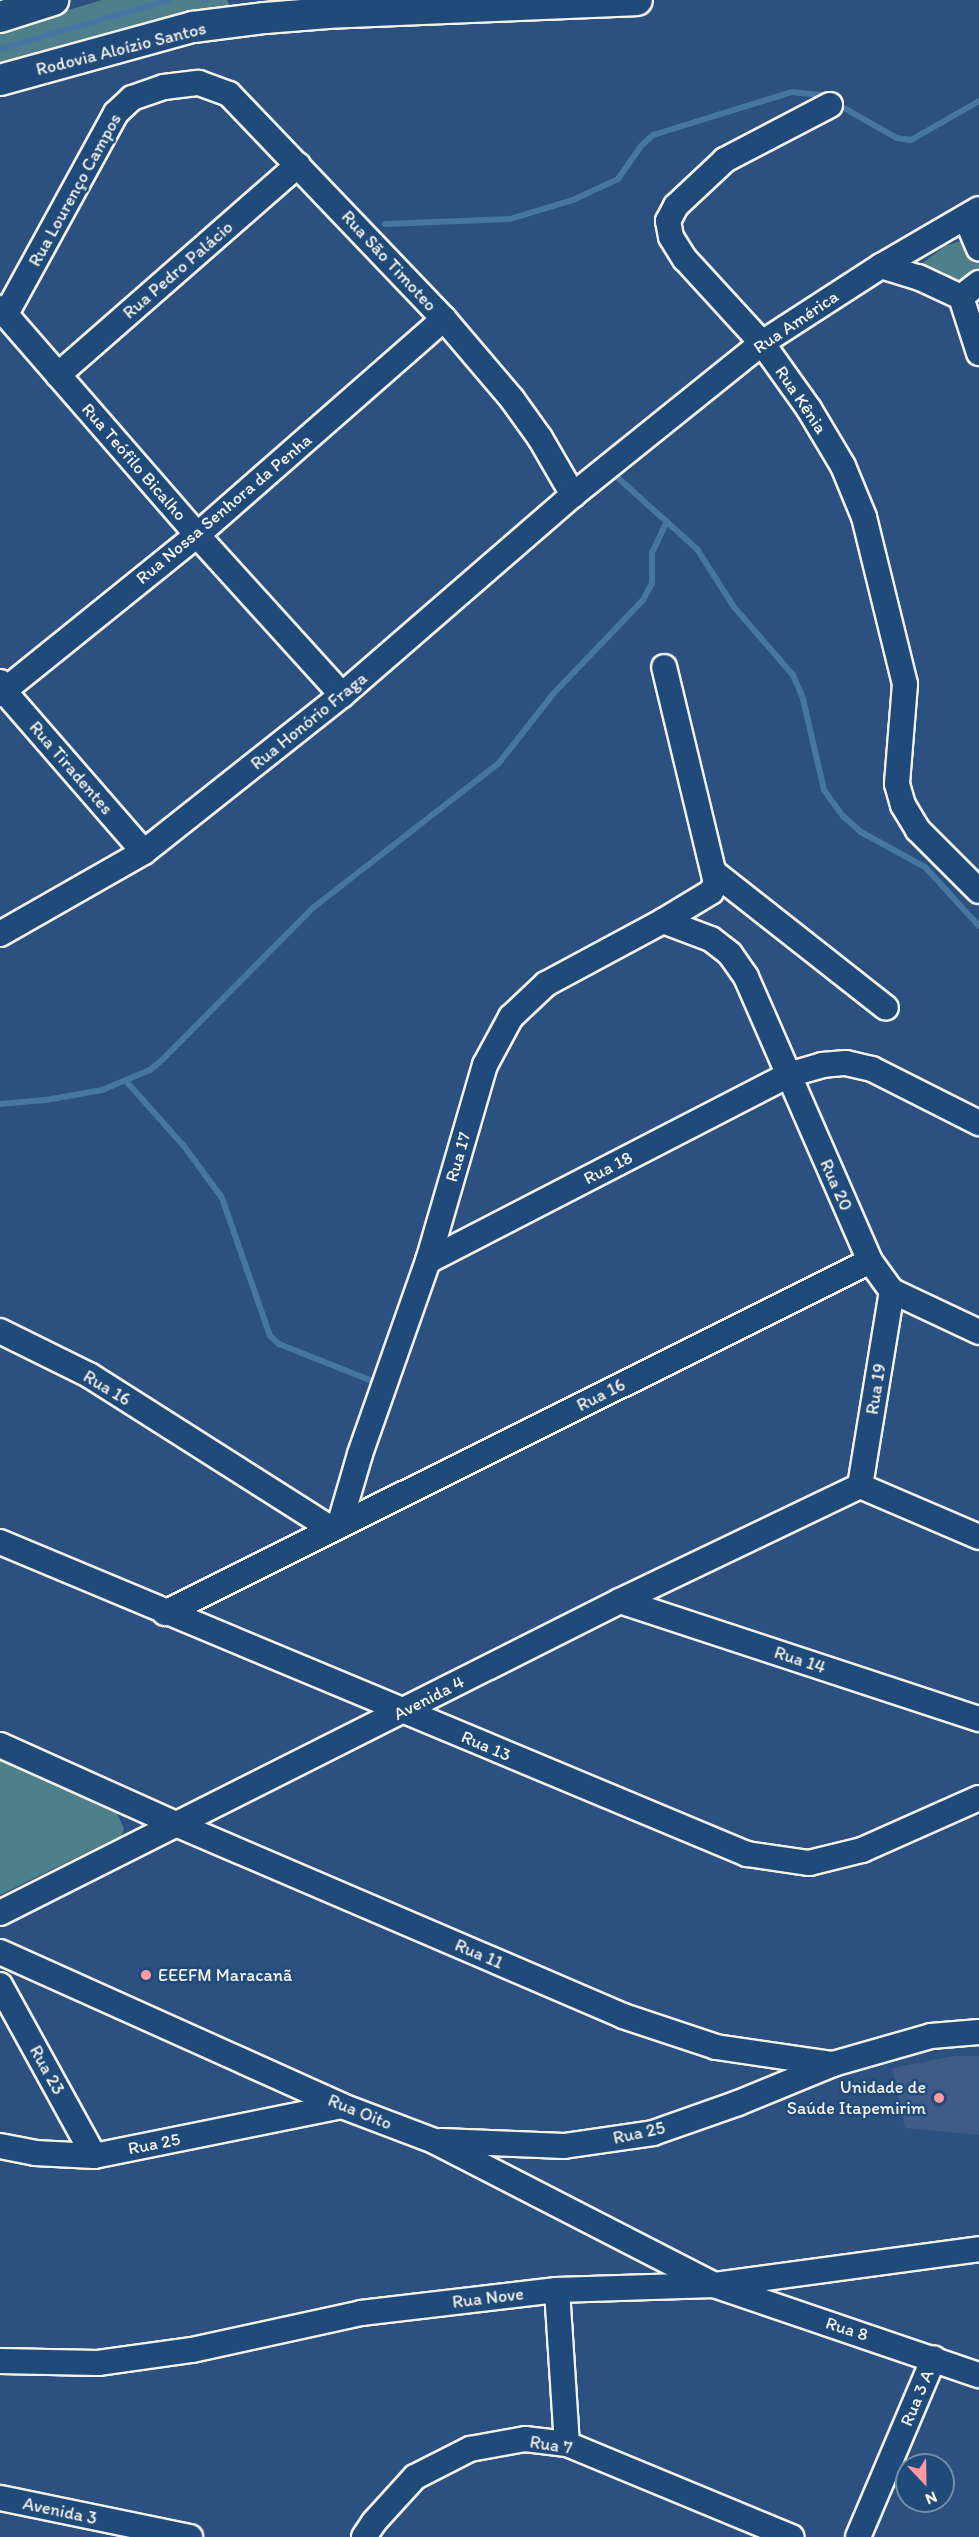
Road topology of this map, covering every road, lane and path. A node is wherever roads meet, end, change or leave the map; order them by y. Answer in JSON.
{"nodes":[{"id":1,"x":53,"y":0,"type":"edge"},
{"id":2,"x":637,"y":0,"type":"edge"},
{"id":3,"x":16,"y":9,"type":"edge"},
{"id":4,"x":0,"y":80,"type":"edge"},
{"id":5,"x":164,"y":87,"type":"joint"},
{"id":6,"x":830,"y":105,"type":"dead end"},
{"id":7,"x":298,"y":165,"type":"junction"},
{"id":8,"x":972,"y":214,"type":"edge"},
{"id":9,"x":979,"y":248,"type":"edge"},
{"id":10,"x":881,"y":266,"type":"junction"},
{"id":11,"x":970,"y":290,"type":"edge"},
{"id":12,"x":3,"y":311,"type":"edge"},
{"id":13,"x":444,"y":319,"type":"junction"},
{"id":14,"x":762,"y":343,"type":"junction"},
{"id":15,"x":979,"y":353,"type":"edge"},
{"id":16,"x":58,"y":375,"type":"junction"},
{"id":17,"x":596,"y":478,"type":"joint"},
{"id":18,"x":573,"y":495,"type":"junction"},
{"id":19,"x":197,"y":535,"type":"junction"},
{"id":20,"x":663,"y":667,"type":"dead end"},
{"id":21,"x":1,"y":689,"type":"edge"},
{"id":22,"x":342,"y":695,"type":"junction"},
{"id":23,"x":144,"y":852,"type":"junction"},
{"id":24,"x":714,"y":883,"type":"junction"},
{"id":25,"x":979,"y":891,"type":"edge"},
{"id":26,"x":663,"y":921,"type":"junction"},
{"id":27,"x":0,"y":934,"type":"edge"},
{"id":28,"x":886,"y":1008,"type":"dead end"},
{"id":29,"x":788,"y":1075,"type":"junction"},
{"id":30,"x":979,"y":1123,"type":"edge"},
{"id":31,"x":428,"y":1261,"type":"junction"},
{"id":32,"x":870,"y":1261,"type":"junction"},
{"id":33,"x":892,"y":1292,"type":"junction"},
{"id":34,"x":0,"y":1331,"type":"edge"},
{"id":35,"x":979,"y":1332,"type":"edge"},
{"id":36,"x":860,"y":1486,"type":"junction"},
{"id":37,"x":335,"y":1528,"type":"junction"},
{"id":38,"x":979,"y":1538,"type":"edge"},
{"id":39,"x":0,"y":1542,"type":"edge"},
{"id":40,"x":620,"y":1601,"type":"junction"},
{"id":41,"x":165,"y":1613,"type":"junction"},
{"id":42,"x":403,"y":1712,"type":"junction"},
{"id":43,"x":979,"y":1719,"type":"edge"},
{"id":44,"x":0,"y":1745,"type":"edge"},
{"id":45,"x":979,"y":1798,"type":"edge"},
{"id":46,"x":178,"y":1825,"type":"junction"},
{"id":47,"x":0,"y":1914,"type":"edge"},
{"id":48,"x":0,"y":1952,"type":"edge"},
{"id":49,"x":0,"y":1985,"type":"edge"},
{"id":50,"x":979,"y":2032,"type":"edge"},
{"id":51,"x":832,"y":2064,"type":"junction"},
{"id":52,"x":342,"y":2106,"type":"junction"},
{"id":53,"x":434,"y":2141,"type":"junction"},
{"id":54,"x":0,"y":2146,"type":"edge"},
{"id":55,"x":94,"y":2156,"type":"junction"},
{"id":56,"x":979,"y":2249,"type":"edge"},
{"id":57,"x":714,"y":2285,"type":"junction"},
{"id":58,"x":557,"y":2290,"type":"junction"},
{"id":59,"x":934,"y":2358,"type":"junction"},
{"id":60,"x":0,"y":2361,"type":"edge"},
{"id":61,"x":979,"y":2375,"type":"edge"},
{"id":62,"x":567,"y":2444,"type":"junction"},
{"id":63,"x":0,"y":2498,"type":"edge"},
{"id":64,"x":145,"y":2533,"type":"edge"},
{"id":65,"x":190,"y":2537,"type":"edge"},
{"id":66,"x":364,"y":2537,"type":"edge"},
{"id":67,"x":791,"y":2537,"type":"edge"},
{"id":68,"x":858,"y":2537,"type":"edge"}],
"edges":[{"from":1,"to":3,"type":"main road"},
{"from":2,"to":4,"type":"main road","name":"Rodovia Aloízio Santos"},
{"from":5,"to":7,"type":"street","name":"Rua São Timoteo"},
{"from":5,"to":12,"type":"street","name":"Rua Lourenço Campos"},
{"from":6,"to":14,"type":"street","name":"Rua Kênia"},
{"from":7,"to":13,"type":"street","name":"Rua São Timoteo"},
{"from":7,"to":16,"type":"street","name":"Rua Pedro Palácio"},
{"from":8,"to":9,"type":"street"},
{"from":8,"to":10,"type":"street","name":"Rua América"},
{"from":10,"to":11,"type":"street"},
{"from":10,"to":14,"type":"street","name":"Rua América"},
{"from":11,"to":15,"type":"street"},
{"from":12,"to":16,"type":"street","name":"Rua Teófilo Bicalho"},
{"from":13,"to":18,"type":"street","name":"Rua São Timoteo"},
{"from":13,"to":19,"type":"street","name":"Rua Nossa Senhora da Penha"},
{"from":14,"to":17,"type":"street","name":"Rua América"},
{"from":14,"to":25,"type":"street","name":"Rua Kênia"},
{"from":16,"to":19,"type":"street","name":"Rua Teófilo Bicalho"},
{"from":17,"to":18,"type":"street","name":"Rua Honório Fraga"},
{"from":18,"to":22,"type":"street","name":"Rua Honório Fraga"},
{"from":19,"to":21,"type":"street","name":"Rua Nossa Senhora da Penha"},
{"from":19,"to":22,"type":"street","name":"Rua Teófilo Bicalho"},
{"from":20,"to":24,"type":"street"},
{"from":21,"to":23,"type":"street","name":"Rua Tiradentes"},
{"from":22,"to":23,"type":"street","name":"Rua Honório Fraga"},
{"from":23,"to":27,"type":"street","name":"Rua Honório Fraga"},
{"from":24,"to":26,"type":"street","name":"Rua 17"},
{"from":24,"to":28,"type":"street"},
{"from":26,"to":29,"type":"street","name":"Rua 20"},
{"from":26,"to":31,"type":"street","name":"Rua 17"},
{"from":29,"to":30,"type":"street","name":"Rua 18"},
{"from":29,"to":31,"type":"street","name":"Rua 18"},
{"from":29,"to":32,"type":"street","name":"Rua 20"},
{"from":31,"to":37,"type":"street","name":"Rua 17"},
{"from":32,"to":33,"type":"street","name":"Rua 20"},
{"from":32,"to":37,"type":"street","name":"Rua 16"},
{"from":33,"to":35,"type":"street"},
{"from":33,"to":36,"type":"street","name":"Rua 19"},
{"from":34,"to":37,"type":"street","name":"Rua 16"},
{"from":36,"to":38,"type":"street"},
{"from":36,"to":40,"type":"street","name":"Avenida 4"},
{"from":37,"to":41,"type":"street","name":"Rua 16"},
{"from":39,"to":41,"type":"street","name":"Rua 13"},
{"from":40,"to":42,"type":"street","name":"Avenida 4"},
{"from":40,"to":43,"type":"street","name":"Rua 14"},
{"from":41,"to":42,"type":"street","name":"Rua 13"},
{"from":42,"to":45,"type":"street","name":"Rua 13"},
{"from":42,"to":46,"type":"street","name":"Avenida 4"},
{"from":44,"to":46,"type":"street","name":"Rua 11"},
{"from":46,"to":47,"type":"street","name":"Avenida 4"},
{"from":46,"to":51,"type":"street","name":"Rua 11"},
{"from":48,"to":52,"type":"street","name":"Rua Oito"},
{"from":49,"to":55,"type":"street","name":"Rua 23"},
{"from":50,"to":51,"type":"street","name":"Rua 11"},
{"from":51,"to":53,"type":"street","name":"Rua 25"},
{"from":52,"to":53,"type":"street","name":"Rua Oito"},
{"from":52,"to":55,"type":"street","name":"Rua 25"},
{"from":53,"to":57,"type":"street","name":"Rua Oito"},
{"from":54,"to":55,"type":"street","name":"Rua 25"},
{"from":56,"to":57,"type":"street","name":"Rua Nove"},
{"from":57,"to":58,"type":"street","name":"Rua Nove"},
{"from":57,"to":59,"type":"street","name":"Rua 8"},
{"from":58,"to":60,"type":"street","name":"Rua Nove"},
{"from":58,"to":62,"type":"street"},
{"from":59,"to":61,"type":"street","name":"Rua 8"},
{"from":59,"to":68,"type":"street","name":"Rua 3 A"},
{"from":62,"to":66,"type":"street","name":"Rua 7"},
{"from":62,"to":67,"type":"street","name":"Rua 7"},
{"from":63,"to":64,"type":"street","name":"Avenida 3"},
{"from":64,"to":65,"type":"street","name":"Avenida 3"}]}
